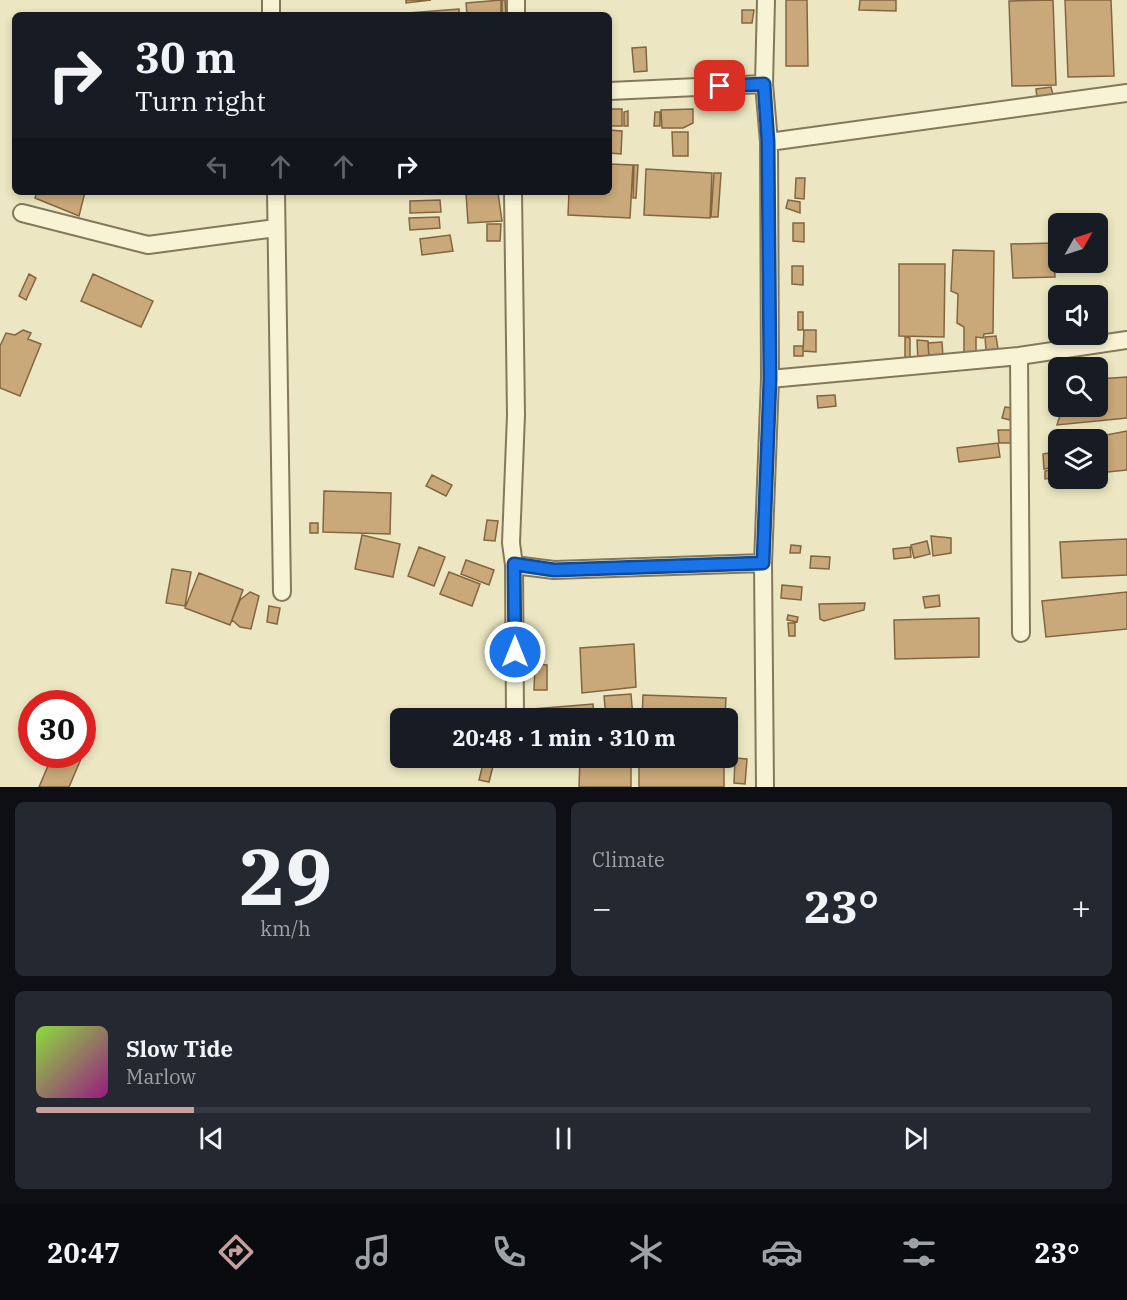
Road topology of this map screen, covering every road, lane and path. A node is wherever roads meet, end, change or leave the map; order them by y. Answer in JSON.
{"nodes":[{"id":1,"x":766,"y":0,"type":"edge"},
{"id":2,"x":764,"y":84,"type":"junction"},
{"id":3,"x":612,"y":91,"type":"edge"},
{"id":4,"x":1127,"y":93,"type":"edge"},
{"id":5,"x":768,"y":142,"type":"junction"},
{"id":6,"x":276,"y":195,"type":"edge"},
{"id":7,"x":513,"y":195,"type":"edge"},
{"id":8,"x":22,"y":213,"type":"dead end"},
{"id":9,"x":276,"y":228,"type":"junction"},
{"id":10,"x":1127,"y":340,"type":"edge"},
{"id":11,"x":1019,"y":356,"type":"junction"},
{"id":12,"x":770,"y":379,"type":"junction"},
{"id":13,"x":763,"y":563,"type":"junction"},
{"id":14,"x":514,"y":564,"type":"junction"},
{"id":15,"x":282,"y":592,"type":"dead end"},
{"id":16,"x":1021,"y":633,"type":"dead end"},
{"id":17,"x":515,"y":708,"type":"edge"},
{"id":18,"x":765,"y":787,"type":"edge"}],
"edges":[{"from":1,"to":2,"type":"street"},
{"from":2,"to":3,"type":"street"},
{"from":2,"to":5,"type":"street"},
{"from":4,"to":5,"type":"street"},
{"from":5,"to":12,"type":"street"},
{"from":6,"to":9,"type":"street"},
{"from":7,"to":14,"type":"street"},
{"from":8,"to":9,"type":"street"},
{"from":9,"to":15,"type":"street"},
{"from":10,"to":11,"type":"street"},
{"from":11,"to":12,"type":"street"},
{"from":11,"to":16,"type":"street"},
{"from":12,"to":13,"type":"street"},
{"from":13,"to":14,"type":"street"},
{"from":13,"to":18,"type":"street"},
{"from":14,"to":17,"type":"street"}]}
